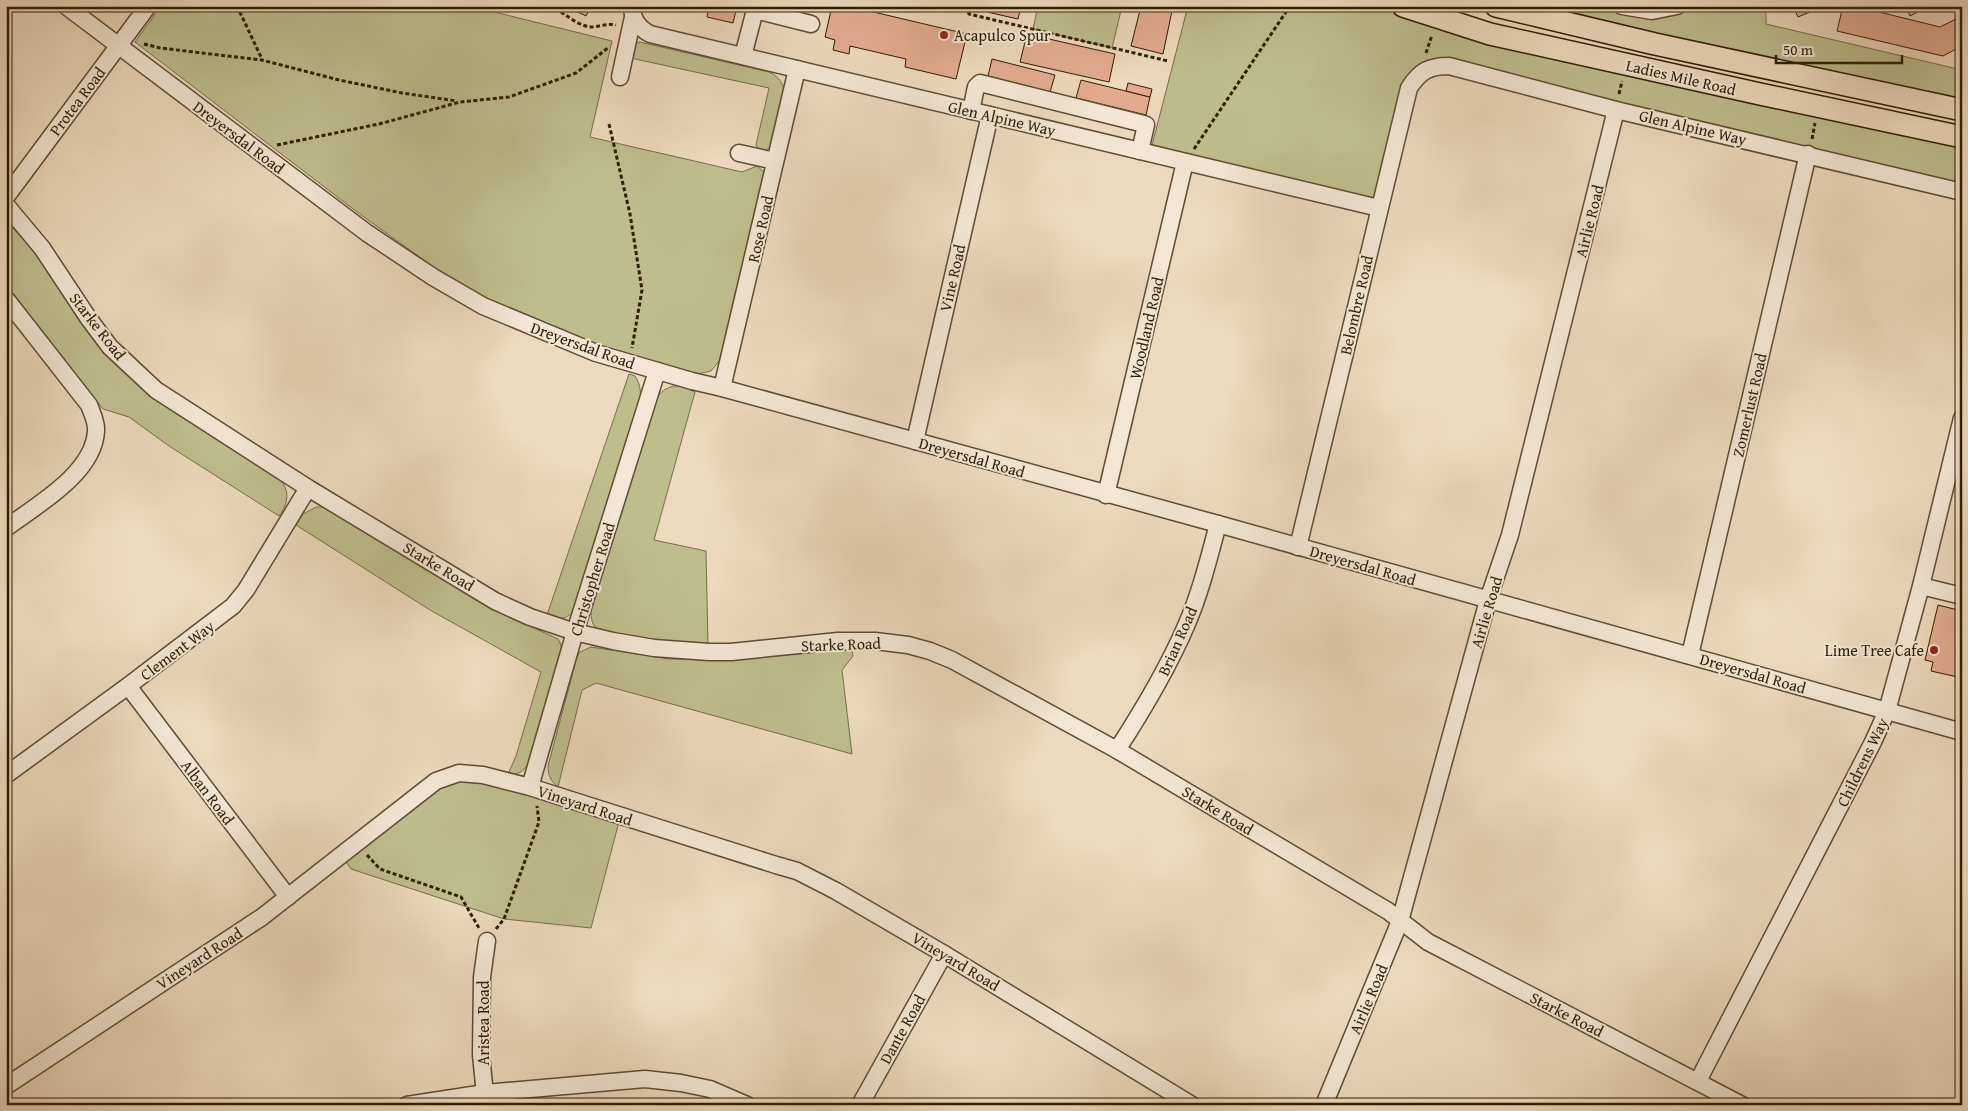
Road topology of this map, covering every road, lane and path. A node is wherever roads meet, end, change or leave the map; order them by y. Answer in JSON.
{"nodes":[{"id":1,"x":66,"y":6,"type":"edge"},
{"id":2,"x":148,"y":6,"type":"edge"},
{"id":3,"x":237,"y":6,"type":"edge"},
{"id":4,"x":966,"y":6,"type":"edge"},
{"id":5,"x":1290,"y":6,"type":"edge"},
{"id":6,"x":1403,"y":6,"type":"edge"},
{"id":7,"x":1496,"y":6,"type":"edge"},
{"id":8,"x":1622,"y":6,"type":"edge"},
{"id":9,"x":1677,"y":6,"type":"edge"},
{"id":10,"x":562,"y":12,"type":"dead end"},
{"id":11,"x":632,"y":17,"type":"edge"},
{"id":12,"x":811,"y":24,"type":"dead end"},
{"id":13,"x":119,"y":45,"type":"junction"},
{"id":14,"x":743,"y":56,"type":"junction"},
{"id":15,"x":262,"y":60,"type":"junction"},
{"id":16,"x":1168,"y":61,"type":"dead end"},
{"id":17,"x":797,"y":69,"type":"junction"},
{"id":18,"x":1425,"y":70,"type":"joint"},
{"id":19,"x":620,"y":77,"type":"dead end"},
{"id":20,"x":460,"y":102,"type":"junction"},
{"id":21,"x":971,"y":110,"type":"junction"},
{"id":22,"x":1616,"y":110,"type":"junction"},
{"id":23,"x":1962,"y":110,"type":"edge"},
{"id":24,"x":990,"y":115,"type":"junction"},
{"id":25,"x":609,"y":124,"type":"dead end"},
{"id":26,"x":1962,"y":137,"type":"edge"},
{"id":27,"x":258,"y":151,"type":"junction"},
{"id":28,"x":1140,"y":151,"type":"junction"},
{"id":29,"x":739,"y":153,"type":"dead end"},
{"id":30,"x":1808,"y":154,"type":"junction"},
{"id":31,"x":776,"y":161,"type":"junction"},
{"id":32,"x":1185,"y":162,"type":"junction"},
{"id":33,"x":1962,"y":192,"type":"edge"},
{"id":34,"x":6,"y":197,"type":"edge"},
{"id":35,"x":6,"y":206,"type":"edge"},
{"id":36,"x":1379,"y":208,"type":"junction"},
{"id":37,"x":6,"y":299,"type":"edge"},
{"id":38,"x":630,"y":363,"type":"junction"},
{"id":39,"x":657,"y":371,"type":"junction"},
{"id":40,"x":722,"y":388,"type":"junction"},
{"id":41,"x":1962,"y":418,"type":"edge"},
{"id":42,"x":915,"y":441,"type":"junction"},
{"id":43,"x":308,"y":488,"type":"junction"},
{"id":44,"x":1106,"y":495,"type":"junction"},
{"id":45,"x":1218,"y":524,"type":"junction"},
{"id":46,"x":6,"y":528,"type":"edge"},
{"id":47,"x":1298,"y":546,"type":"junction"},
{"id":48,"x":1922,"y":586,"type":"junction"},
{"id":49,"x":1962,"y":596,"type":"edge"},
{"id":50,"x":1488,"y":600,"type":"junction"},
{"id":51,"x":575,"y":632,"type":"junction"},
{"id":52,"x":1690,"y":655,"type":"junction"},
{"id":53,"x":128,"y":686,"type":"junction"},
{"id":54,"x":1887,"y":711,"type":"junction"},
{"id":55,"x":1962,"y":732,"type":"edge"},
{"id":56,"x":1117,"y":750,"type":"junction"},
{"id":57,"x":6,"y":775,"type":"edge"},
{"id":58,"x":530,"y":787,"type":"junction"},
{"id":59,"x":356,"y":842,"type":"junction"},
{"id":60,"x":288,"y":897,"type":"junction"},
{"id":61,"x":1400,"y":921,"type":"junction"},
{"id":62,"x":487,"y":941,"type":"junction"},
{"id":63,"x":944,"y":954,"type":"junction"},
{"id":64,"x":1698,"y":1082,"type":"junction"},
{"id":65,"x":6,"y":1086,"type":"edge"},
{"id":66,"x":486,"y":1099,"type":"edge"},
{"id":67,"x":407,"y":1105,"type":"edge"},
{"id":68,"x":747,"y":1105,"type":"edge"},
{"id":69,"x":860,"y":1105,"type":"edge"},
{"id":70,"x":1192,"y":1105,"type":"edge"},
{"id":71,"x":1324,"y":1105,"type":"edge"},
{"id":72,"x":1742,"y":1105,"type":"edge"}],
"edges":[{"from":1,"to":13,"type":"street","name":"Dreyersdal Road"},
{"from":2,"to":13,"type":"street","name":"Protea Road"},
{"from":3,"to":15,"type":"path"},
{"from":4,"to":16,"type":"path"},
{"from":5,"to":32,"type":"path"},
{"from":6,"to":26,"type":"main road","name":"Ladies Mile Road"},
{"from":7,"to":23,"type":"main road","name":"Ladies Mile Road"},
{"from":8,"to":9,"type":"street"},
{"from":10,"to":11,"type":"path"},
{"from":11,"to":14,"type":"street","name":"Glen Alpine Way"},
{"from":11,"to":19,"type":"street"},
{"from":11,"to":20,"type":"path"},
{"from":12,"to":14,"type":"street"},
{"from":13,"to":15,"type":"path"},
{"from":13,"to":27,"type":"street","name":"Dreyersdal Road"},
{"from":13,"to":34,"type":"street","name":"Protea Road"},
{"from":14,"to":17,"type":"street","name":"Glen Alpine Way"},
{"from":15,"to":20,"type":"path"},
{"from":17,"to":21,"type":"street","name":"Glen Alpine Way"},
{"from":17,"to":31,"type":"street","name":"Rose Road"},
{"from":18,"to":22,"type":"street","name":"Glen Alpine Way"},
{"from":18,"to":36,"type":"street","name":"Belombre Road"},
{"from":20,"to":27,"type":"path"},
{"from":21,"to":24,"type":"street","name":"Glen Alpine Way"},
{"from":21,"to":28,"type":"street"},
{"from":22,"to":30,"type":"street","name":"Glen Alpine Way"},
{"from":22,"to":50,"type":"street","name":"Airlie Road"},
{"from":24,"to":28,"type":"street","name":"Glen Alpine Way"},
{"from":24,"to":42,"type":"street","name":"Vine Road"},
{"from":25,"to":38,"type":"path"},
{"from":27,"to":38,"type":"street","name":"Dreyersdal Road"},
{"from":28,"to":32,"type":"street","name":"Glen Alpine Way"},
{"from":29,"to":31,"type":"street"},
{"from":30,"to":33,"type":"street","name":"Glen Alpine Way"},
{"from":30,"to":52,"type":"street","name":"Zomerlust Road"},
{"from":31,"to":40,"type":"street","name":"Rose Road"},
{"from":32,"to":36,"type":"street","name":"Glen Alpine Way"},
{"from":32,"to":44,"type":"street","name":"Woodland Road"},
{"from":35,"to":43,"type":"street","name":"Starke Road"},
{"from":36,"to":47,"type":"street","name":"Belombre Road"},
{"from":37,"to":46,"type":"street"},
{"from":38,"to":39,"type":"street","name":"Dreyersdal Road"},
{"from":39,"to":40,"type":"street","name":"Dreyersdal Road"},
{"from":39,"to":51,"type":"street","name":"Christopher Road"},
{"from":40,"to":42,"type":"street","name":"Dreyersdal Road"},
{"from":41,"to":48,"type":"street","name":"Childrens Way"},
{"from":42,"to":44,"type":"street","name":"Dreyersdal Road"},
{"from":43,"to":51,"type":"street","name":"Starke Road"},
{"from":43,"to":53,"type":"street","name":"Clement Way"},
{"from":44,"to":45,"type":"street","name":"Dreyersdal Road"},
{"from":45,"to":47,"type":"street","name":"Dreyersdal Road"},
{"from":45,"to":56,"type":"street","name":"Brian Road"},
{"from":47,"to":50,"type":"street","name":"Dreyersdal Road"},
{"from":48,"to":49,"type":"street"},
{"from":48,"to":54,"type":"street","name":"Childrens Way"},
{"from":50,"to":52,"type":"street","name":"Dreyersdal Road"},
{"from":50,"to":61,"type":"street","name":"Airlie Road"},
{"from":51,"to":56,"type":"street","name":"Starke Road"},
{"from":51,"to":58,"type":"street","name":"Christopher Road"},
{"from":52,"to":54,"type":"street","name":"Dreyersdal Road"},
{"from":53,"to":57,"type":"street","name":"Clement Way"},
{"from":53,"to":60,"type":"street","name":"Alban Road"},
{"from":54,"to":55,"type":"street","name":"Dreyersdal Road"},
{"from":54,"to":64,"type":"street","name":"Childrens Way"},
{"from":56,"to":61,"type":"street","name":"Starke Road"},
{"from":58,"to":59,"type":"street","name":"Vineyard Road"},
{"from":58,"to":62,"type":"path"},
{"from":58,"to":63,"type":"street","name":"Vineyard Road"},
{"from":59,"to":60,"type":"street","name":"Vineyard Road"},
{"from":59,"to":62,"type":"path"},
{"from":60,"to":65,"type":"street","name":"Vineyard Road"},
{"from":61,"to":64,"type":"street","name":"Starke Road"},
{"from":61,"to":71,"type":"street","name":"Airlie Road"},
{"from":62,"to":66,"type":"street","name":"Aristea Road"},
{"from":63,"to":69,"type":"street","name":"Dante Road"},
{"from":63,"to":70,"type":"street","name":"Vineyard Road"},
{"from":64,"to":72,"type":"street","name":"Starke Road"},
{"from":66,"to":67,"type":"street"},
{"from":66,"to":68,"type":"street"}]}
